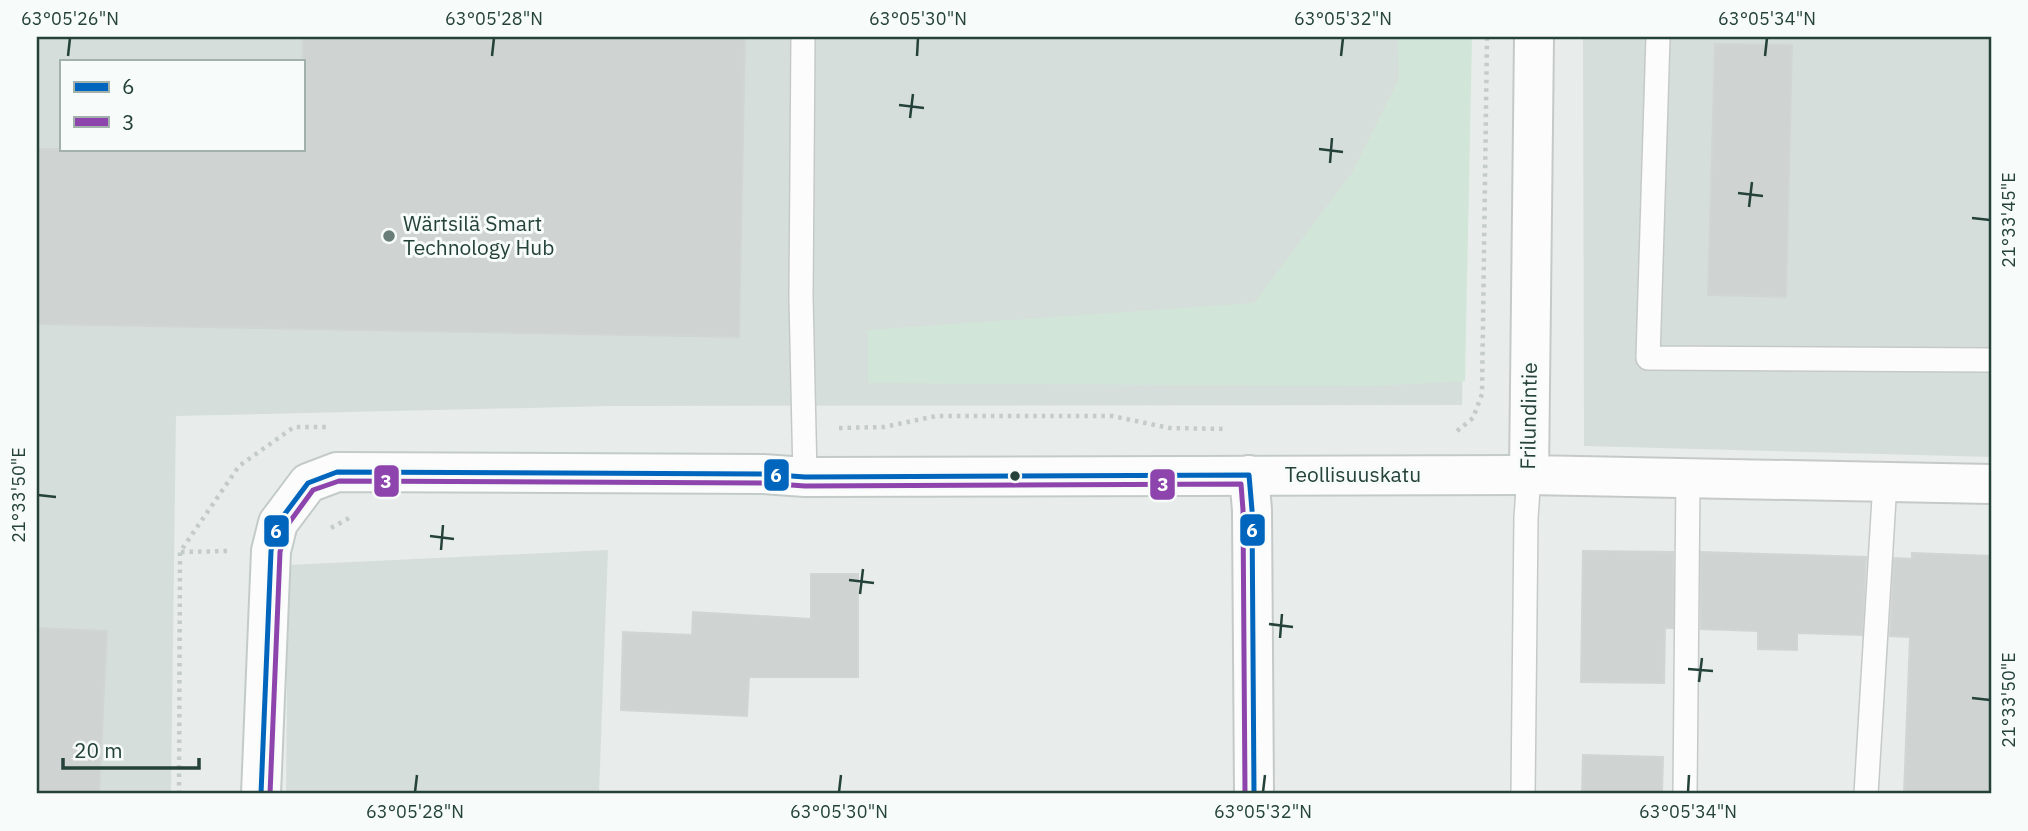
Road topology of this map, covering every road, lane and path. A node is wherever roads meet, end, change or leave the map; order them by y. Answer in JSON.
{"nodes":[{"id":1,"x":803,"y":37,"type":"edge"},
{"id":2,"x":1487,"y":37,"type":"edge"},
{"id":3,"x":1534,"y":37,"type":"edge"},
{"id":4,"x":1658,"y":37,"type":"edge"},
{"id":5,"x":1991,"y":360,"type":"edge"},
{"id":6,"x":335,"y":427,"type":"dead end"},
{"id":7,"x":804,"y":429,"type":"junction"},
{"id":8,"x":1233,"y":430,"type":"dead end"},
{"id":9,"x":1444,"y":431,"type":"dead end"},
{"id":10,"x":1249,"y":475,"type":"junction"},
{"id":11,"x":1529,"y":475,"type":"junction"},
{"id":12,"x":805,"y":477,"type":"junction"},
{"id":13,"x":1688,"y":478,"type":"junction"},
{"id":14,"x":1885,"y":482,"type":"junction"},
{"id":15,"x":1991,"y":484,"type":"edge"},
{"id":16,"x":179,"y":794,"type":"edge"},
{"id":17,"x":261,"y":794,"type":"edge"},
{"id":18,"x":1254,"y":794,"type":"edge"},
{"id":19,"x":1523,"y":794,"type":"edge"},
{"id":20,"x":1685,"y":794,"type":"edge"},
{"id":21,"x":1866,"y":794,"type":"edge"}],
"edges":[{"from":1,"to":7,"type":"lane"},
{"from":2,"to":9,"type":"path"},
{"from":3,"to":11,"type":"street","name":"Frilundintie"},
{"from":4,"to":5,"type":"lane"},
{"from":6,"to":16,"type":"path"},
{"from":7,"to":8,"type":"path"},
{"from":7,"to":12,"type":"lane"},
{"from":10,"to":11,"type":"street","name":"Teollisuuskatu"},
{"from":10,"to":12,"type":"street","name":"Teollisuuskatu"},
{"from":10,"to":18,"type":"street"},
{"from":11,"to":13,"type":"street","name":"Teollisuuskatu"},
{"from":11,"to":19,"type":"lane","name":"Frilundintie"},
{"from":12,"to":17,"type":"street","name":"Teollisuuskatu"},
{"from":13,"to":14,"type":"street","name":"Teollisuuskatu"},
{"from":13,"to":20,"type":"lane"},
{"from":14,"to":15,"type":"street","name":"Teollisuuskatu"},
{"from":14,"to":21,"type":"lane"}]}
